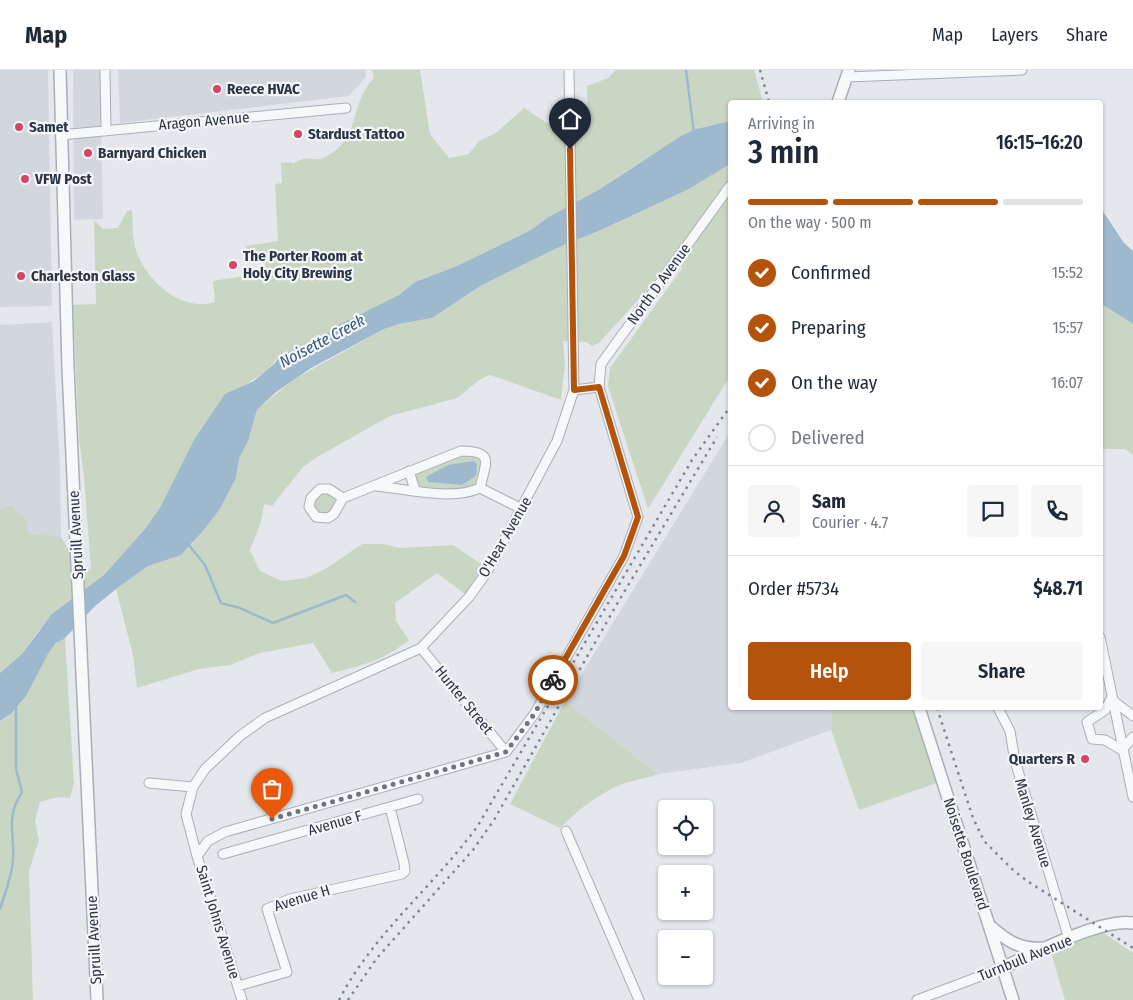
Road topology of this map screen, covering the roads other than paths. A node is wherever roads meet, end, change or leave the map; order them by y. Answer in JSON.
{"nodes":[{"id":1,"x":60,"y":70,"type":"edge"},
{"id":2,"x":105,"y":70,"type":"edge"},
{"id":3,"x":569,"y":70,"type":"edge"},
{"id":4,"x":1022,"y":70,"type":"edge"},
{"id":5,"x":849,"y":74,"type":"edge"},
{"id":6,"x":839,"y":100,"type":"edge"},
{"id":7,"x":346,"y":108,"type":"dead end"},
{"id":8,"x":106,"y":131,"type":"junction"},
{"id":9,"x":62,"y":135,"type":"junction"},
{"id":10,"x":728,"y":189,"type":"edge"},
{"id":11,"x":599,"y":387,"type":"junction"},
{"id":12,"x":574,"y":390,"type":"junction"},
{"id":13,"x":409,"y":471,"type":"junction"},
{"id":14,"x":376,"y":486,"type":"junction"},
{"id":15,"x":480,"y":488,"type":"junction"},
{"id":16,"x":415,"y":490,"type":"junction"},
{"id":17,"x":343,"y":498,"type":"dead end"},
{"id":18,"x":522,"y":509,"type":"junction"},
{"id":19,"x":421,"y":648,"type":"junction"},
{"id":20,"x":1103,"y":652,"type":"edge"},
{"id":21,"x":1112,"y":699,"type":"junction"},
{"id":22,"x":920,"y":710,"type":"edge"},
{"id":23,"x":999,"y":710,"type":"edge"},
{"id":24,"x":1133,"y":716,"type":"edge"},
{"id":25,"x":1133,"y":737,"type":"edge"},
{"id":26,"x":1122,"y":750,"type":"junction"},
{"id":27,"x":506,"y":752,"type":"junction"},
{"id":28,"x":149,"y":784,"type":"dead end"},
{"id":29,"x":193,"y":787,"type":"junction"},
{"id":30,"x":1133,"y":797,"type":"edge"},
{"id":31,"x":418,"y":799,"type":"dead end"},
{"id":32,"x":390,"y":807,"type":"junction"},
{"id":33,"x":566,"y":831,"type":"dead end"},
{"id":34,"x":223,"y":854,"type":"dead end"},
{"id":35,"x":198,"y":856,"type":"junction"},
{"id":36,"x":988,"y":923,"type":"junction"},
{"id":37,"x":1133,"y":923,"type":"edge"},
{"id":38,"x":1069,"y":939,"type":"junction"},
{"id":39,"x":1048,"y":948,"type":"junction"},
{"id":40,"x":1002,"y":968,"type":"junction"},
{"id":41,"x":238,"y":986,"type":"junction"},
{"id":42,"x":97,"y":1000,"type":"edge"},
{"id":43,"x":242,"y":1000,"type":"edge"},
{"id":44,"x":640,"y":1000,"type":"edge"},
{"id":45,"x":918,"y":1000,"type":"edge"},
{"id":46,"x":1012,"y":1000,"type":"edge"}],
"edges":[{"from":1,"to":9,"type":"street","name":"Spruill Avenue"},
{"from":2,"to":8,"type":"street"},
{"from":3,"to":12,"type":"street","name":"O'Hear Avenue"},
{"from":4,"to":5,"type":"street"},
{"from":5,"to":6,"type":"street"},
{"from":7,"to":8,"type":"street","name":"Aragon Avenue"},
{"from":8,"to":9,"type":"street","name":"Aragon Avenue"},
{"from":9,"to":42,"type":"street","name":"Spruill Avenue"},
{"from":10,"to":11,"type":"street","name":"North D Avenue"},
{"from":11,"to":12,"type":"street"},
{"from":11,"to":27,"type":"street"},
{"from":12,"to":18,"type":"street","name":"O'Hear Avenue"},
{"from":13,"to":14,"type":"street"},
{"from":13,"to":15,"type":"street"},
{"from":13,"to":16,"type":"street"},
{"from":14,"to":16,"type":"street"},
{"from":14,"to":17,"type":"street"},
{"from":15,"to":16,"type":"street"},
{"from":15,"to":18,"type":"street"},
{"from":18,"to":19,"type":"street","name":"O'Hear Avenue"},
{"from":19,"to":27,"type":"street","name":"Hunter Street"},
{"from":19,"to":29,"type":"street","name":"O'Hear Avenue"},
{"from":20,"to":21,"type":"street"},
{"from":21,"to":24,"type":"street"},
{"from":21,"to":26,"type":"street"},
{"from":21,"to":26,"type":"street"},
{"from":22,"to":36,"type":"street","name":"Noisette Boulevard"},
{"from":23,"to":38,"type":"street","name":"Manley Avenue"},
{"from":25,"to":26,"type":"street"},
{"from":26,"to":30,"type":"street"},
{"from":27,"to":35,"type":"street","name":"Saint Johns Avenue"},
{"from":28,"to":29,"type":"street"},
{"from":29,"to":35,"type":"street","name":"O'Hear Avenue"},
{"from":31,"to":32,"type":"street","name":"Avenue F"},
{"from":32,"to":34,"type":"street","name":"Avenue F"},
{"from":32,"to":41,"type":"street","name":"Avenue H"},
{"from":33,"to":44,"type":"street"},
{"from":35,"to":41,"type":"street","name":"Saint Johns Avenue"},
{"from":36,"to":39,"type":"street"},
{"from":36,"to":40,"type":"street","name":"Noisette Boulevard"},
{"from":37,"to":38,"type":"street","name":"Turnbull Avenue"},
{"from":38,"to":39,"type":"street","name":"Turnbull Avenue"},
{"from":39,"to":40,"type":"street","name":"Turnbull Avenue"},
{"from":40,"to":45,"type":"street","name":"Turnbull Avenue"},
{"from":40,"to":46,"type":"street","name":"Noisette Boulevard"},
{"from":41,"to":43,"type":"street","name":"Saint Johns Avenue"}]}
